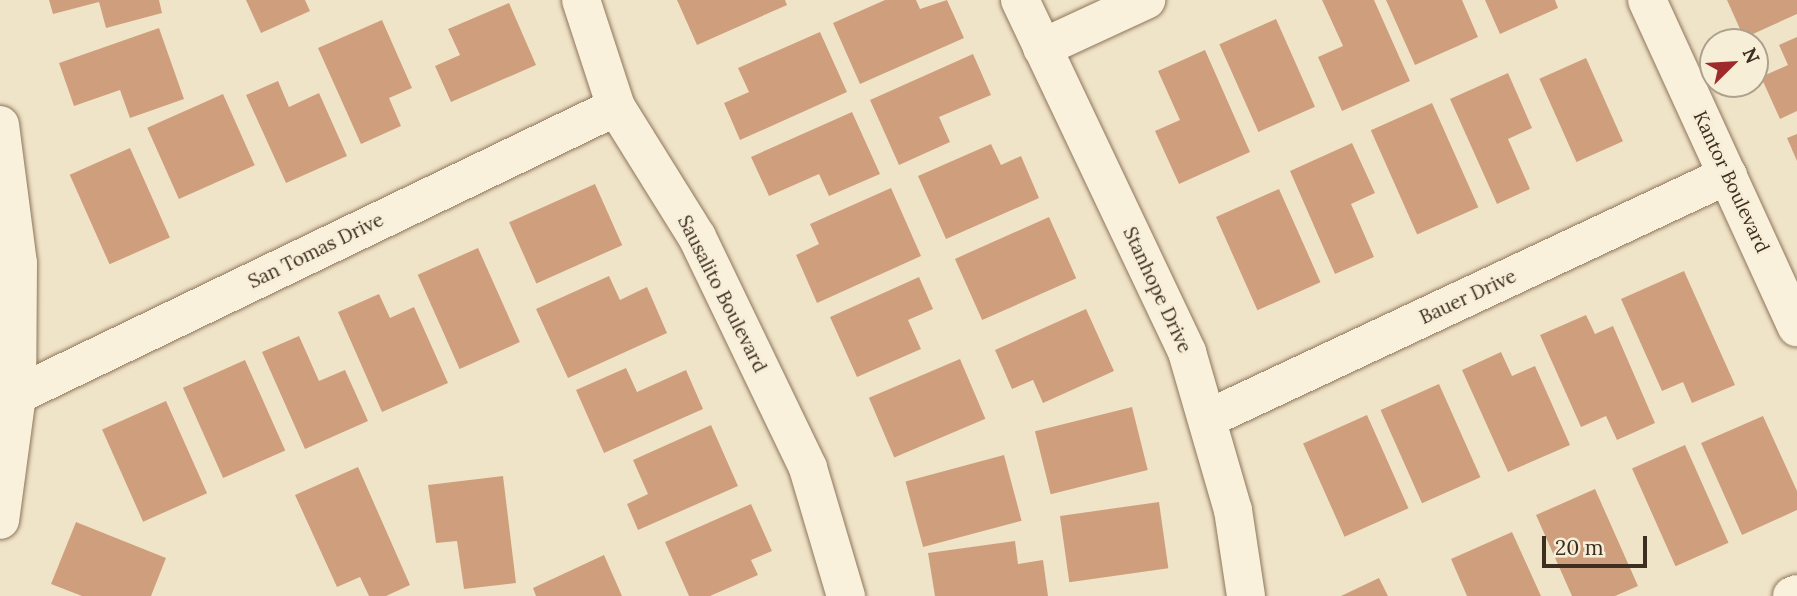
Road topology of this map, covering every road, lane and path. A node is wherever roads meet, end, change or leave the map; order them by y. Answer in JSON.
{"nodes":[{"id":1,"x":580,"y":0,"type":"edge"},
{"id":2,"x":1020,"y":0,"type":"edge"},
{"id":3,"x":1146,"y":0,"type":"edge"},
{"id":4,"x":1647,"y":0,"type":"edge"},
{"id":5,"x":1042,"y":48,"type":"junction"},
{"id":6,"x":616,"y":107,"type":"junction"},
{"id":7,"x":0,"y":125,"type":"edge"},
{"id":8,"x":1728,"y":175,"type":"junction"},
{"id":9,"x":1797,"y":327,"type":"edge"},
{"id":10,"x":17,"y":395,"type":"junction"},
{"id":11,"x":1208,"y":419,"type":"junction"},
{"id":12,"x":0,"y":520,"type":"edge"},
{"id":13,"x":1797,"y":594,"type":"edge"},
{"id":14,"x":846,"y":596,"type":"edge"},
{"id":15,"x":1245,"y":596,"type":"edge"},
{"id":16,"x":1792,"y":596,"type":"edge"}],
"edges":[{"from":1,"to":6,"type":"street","name":"Sausalito Boulevard"},
{"from":2,"to":5,"type":"street","name":"Stanhope Drive"},
{"from":3,"to":5,"type":"street"},
{"from":4,"to":8,"type":"street","name":"Kantor Boulevard"},
{"from":5,"to":11,"type":"street","name":"Stanhope Drive"},
{"from":6,"to":10,"type":"street","name":"San Tomas Drive"},
{"from":6,"to":14,"type":"street","name":"Sausalito Boulevard"},
{"from":7,"to":10,"type":"street"},
{"from":8,"to":9,"type":"street","name":"Kantor Boulevard"},
{"from":8,"to":11,"type":"street","name":"Bauer Drive"},
{"from":10,"to":12,"type":"street"},
{"from":11,"to":15,"type":"street","name":"Stanhope Drive"},
{"from":13,"to":16,"type":"street"}]}
